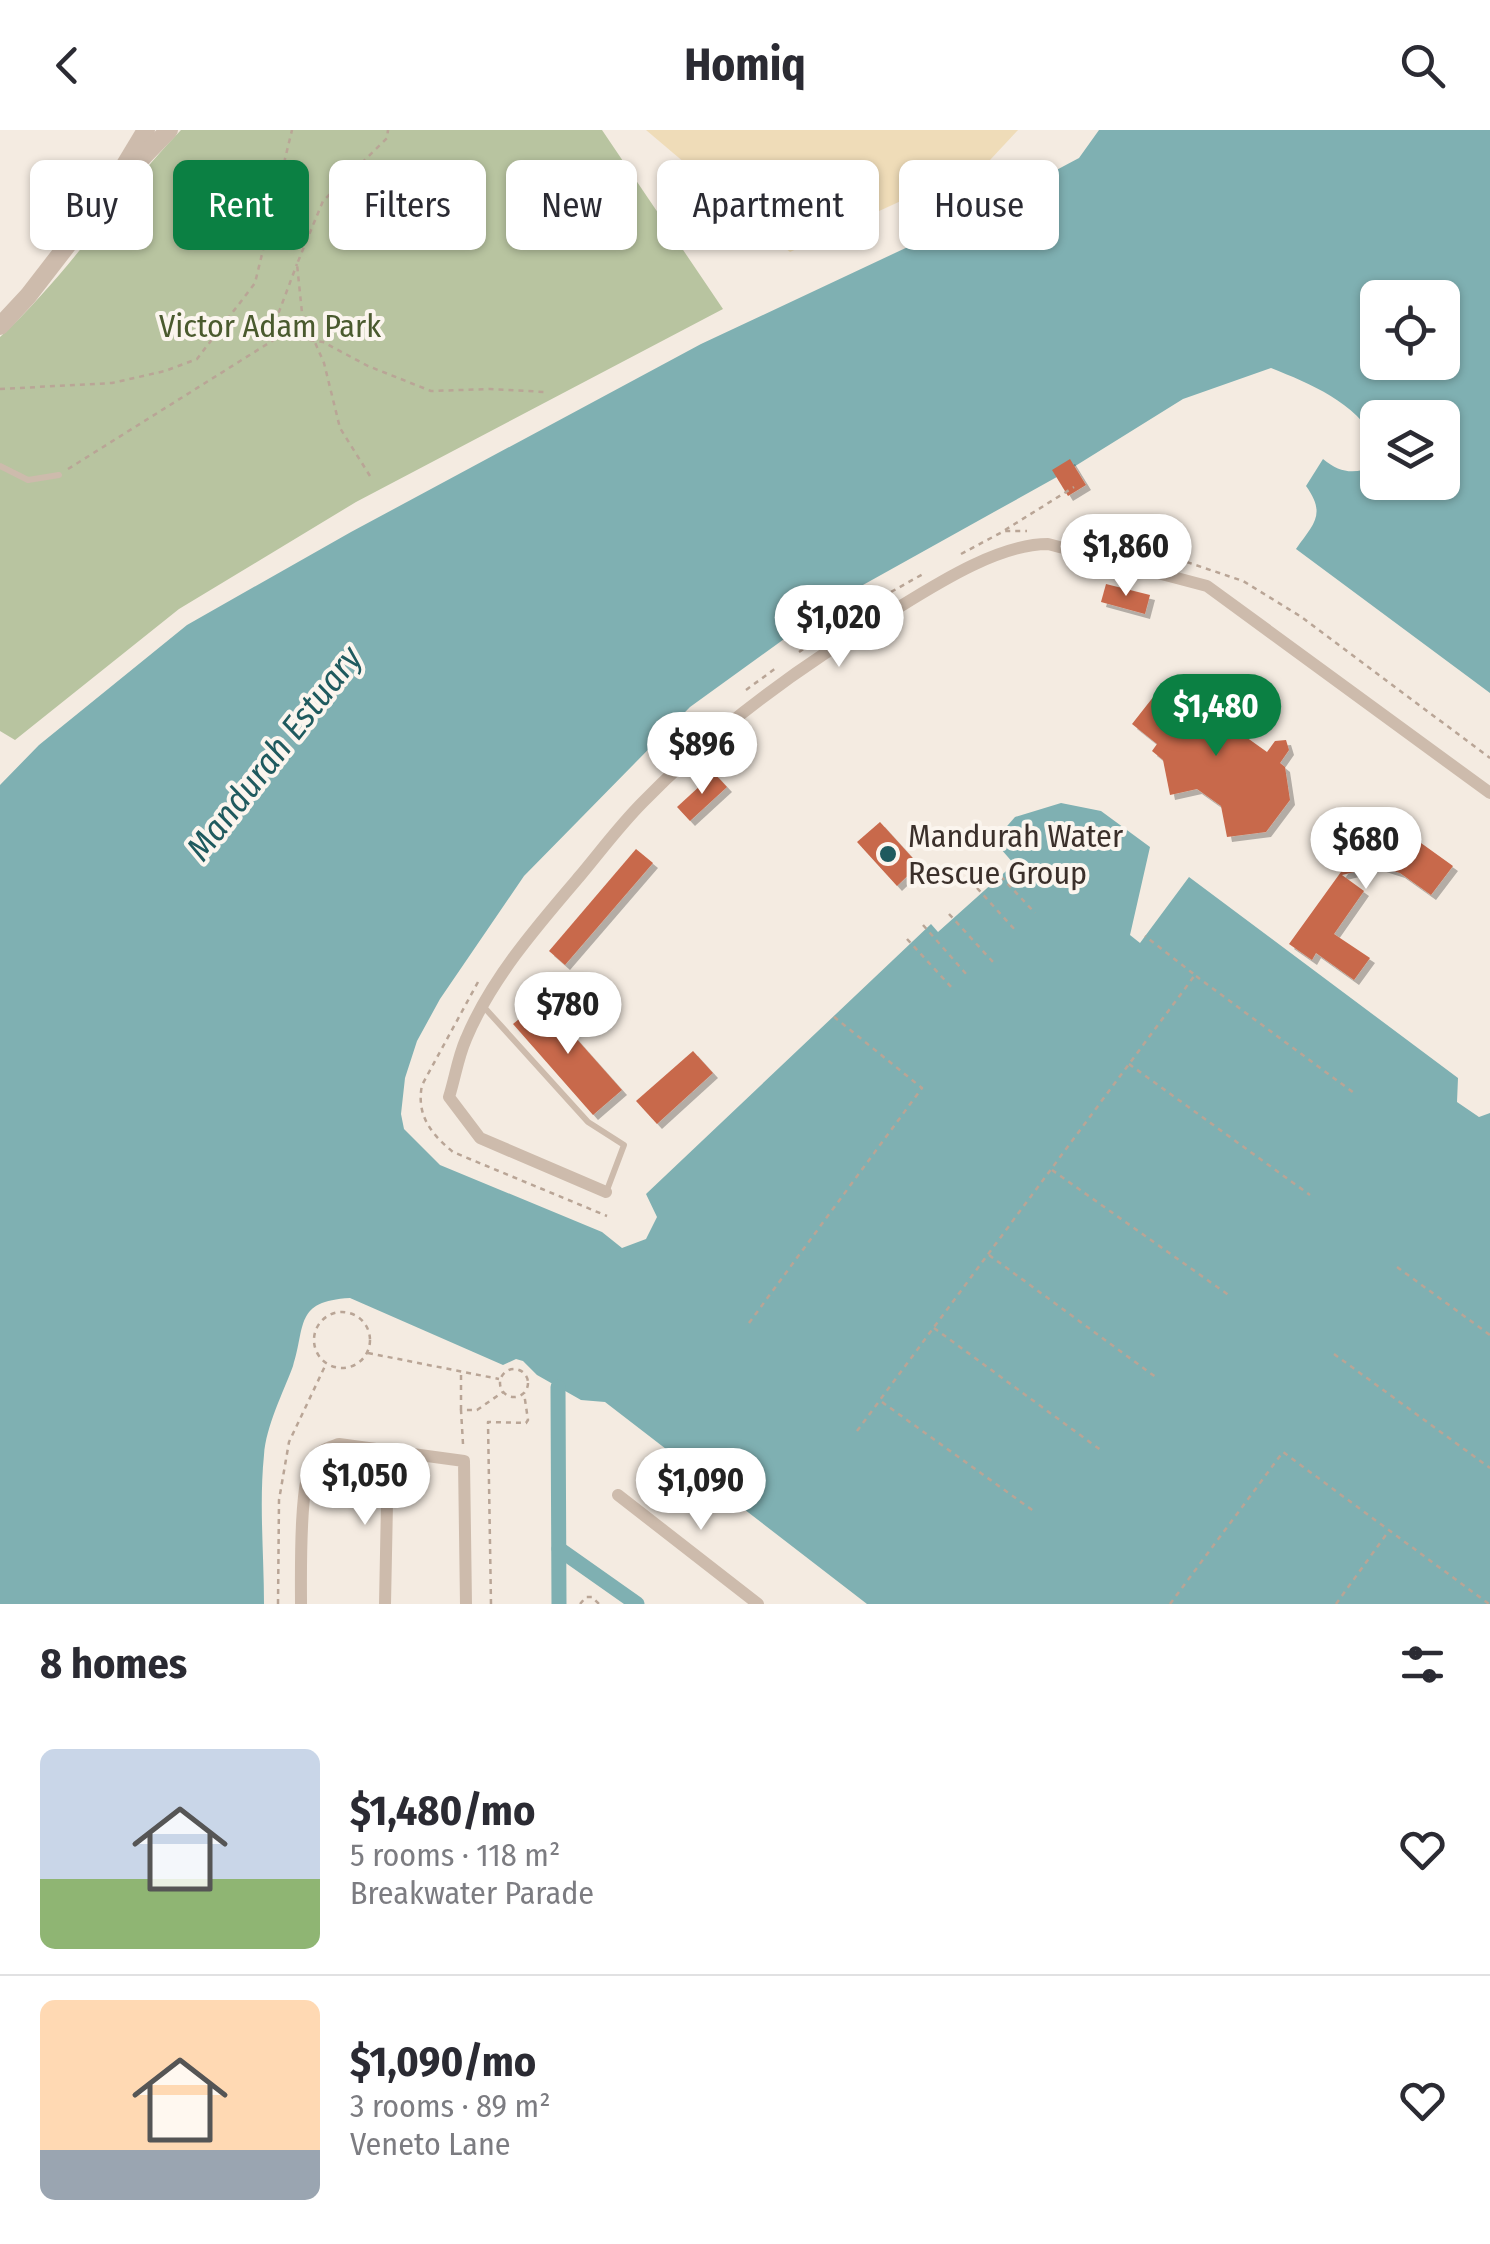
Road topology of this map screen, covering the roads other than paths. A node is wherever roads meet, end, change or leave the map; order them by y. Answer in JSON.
{"nodes":[{"id":1,"x":146,"y":130,"type":"edge"},
{"id":2,"x":169,"y":130,"type":"edge"},
{"id":3,"x":128,"y":160,"type":"edge"},
{"id":4,"x":140,"y":160,"type":"edge"},
{"id":5,"x":64,"y":250,"type":"edge"},
{"id":6,"x":0,"y":326,"type":"edge"},
{"id":7,"x":0,"y":466,"type":"edge"},
{"id":8,"x":59,"y":476,"type":"road end"},
{"id":9,"x":1490,"y":793,"type":"edge"},
{"id":10,"x":482,"y":1005,"type":"junction"},
{"id":11,"x":606,"y":1192,"type":"joint"},
{"id":12,"x":388,"y":1453,"type":"junction"},
{"id":13,"x":618,"y":1495,"type":"dead end"},
{"id":14,"x":302,"y":1604,"type":"edge"},
{"id":15,"x":385,"y":1604,"type":"edge"},
{"id":16,"x":466,"y":1604,"type":"edge"},
{"id":17,"x":758,"y":1604,"type":"edge"}],
"edges":[{"from":1,"to":3,"type":"street"},
{"from":2,"to":4,"type":"street"},
{"from":5,"to":6,"type":"street"},
{"from":7,"to":8,"type":"lane"},
{"from":9,"to":10,"type":"street"},
{"from":10,"to":11,"type":"lane"},
{"from":10,"to":11,"type":"street"},
{"from":12,"to":14,"type":"street"},
{"from":12,"to":15,"type":"street"},
{"from":12,"to":16,"type":"street"},
{"from":13,"to":17,"type":"street"}]}
